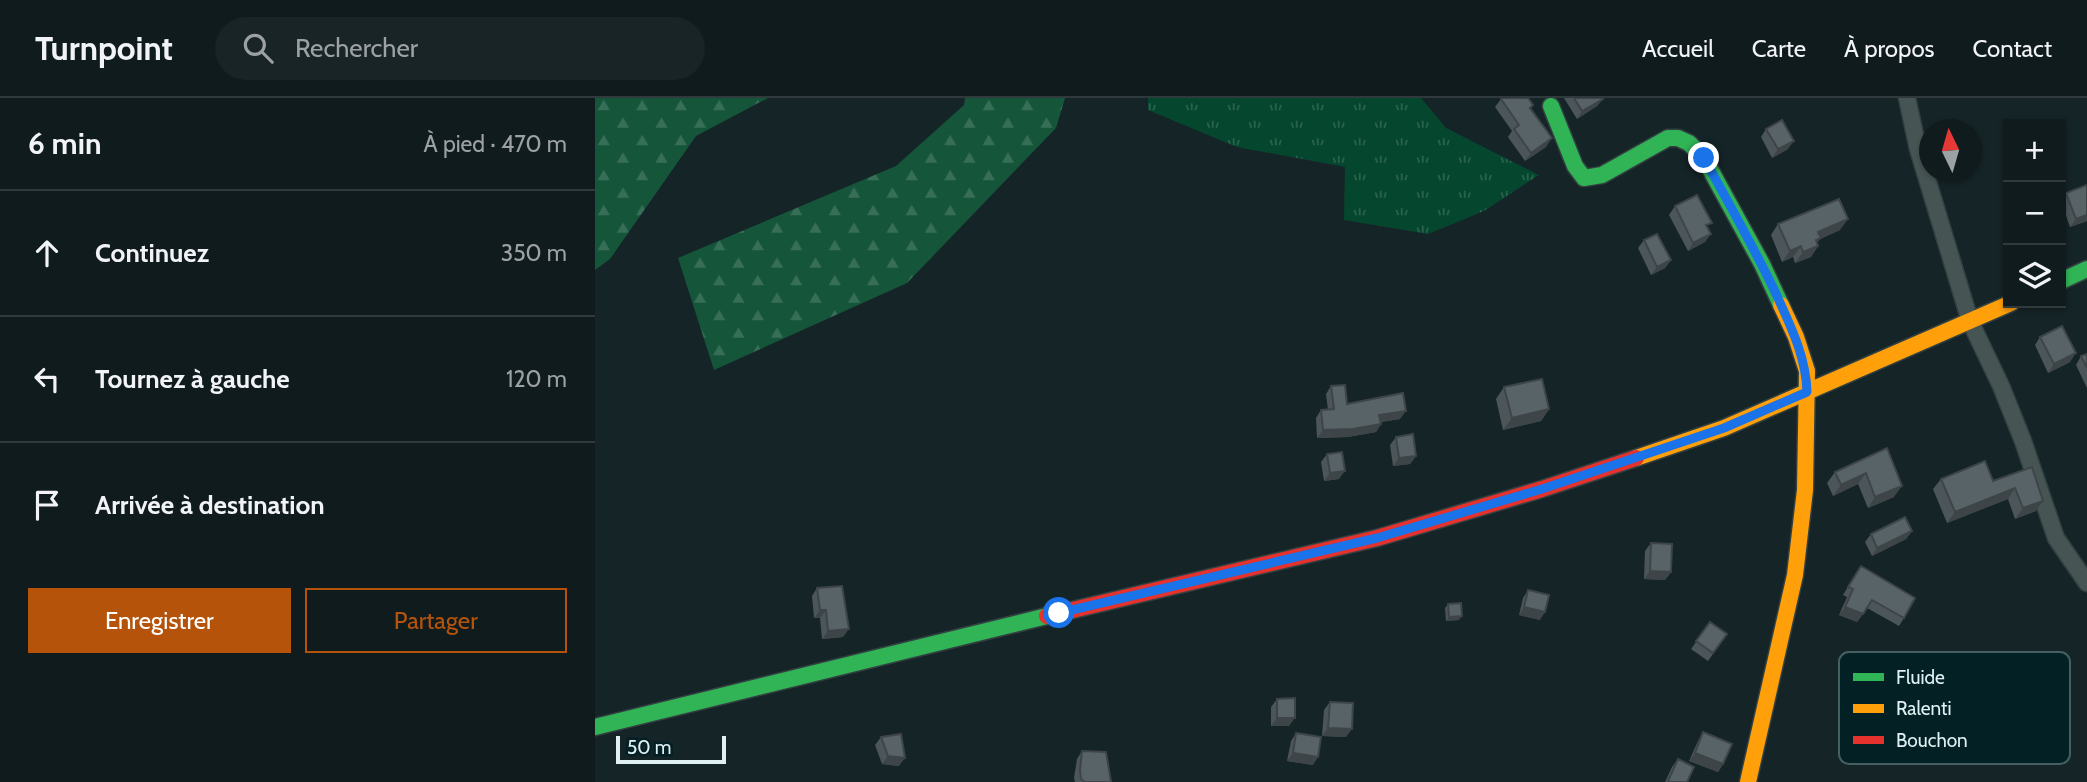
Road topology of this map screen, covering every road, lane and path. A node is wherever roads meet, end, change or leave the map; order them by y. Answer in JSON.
{"nodes":[{"id":1,"x":1907,"y":98,"type":"edge"},
{"id":2,"x":1551,"y":106,"type":"dead end"},
{"id":3,"x":2087,"y":269,"type":"edge"},
{"id":4,"x":2066,"y":279,"type":"edge"},
{"id":5,"x":2003,"y":307,"type":"edge"},
{"id":6,"x":1970,"y":321,"type":"junction"},
{"id":7,"x":1807,"y":392,"type":"junction"},
{"id":8,"x":2087,"y":583,"type":"edge"},
{"id":9,"x":595,"y":727,"type":"edge"},
{"id":10,"x":1748,"y":782,"type":"edge"}],
"edges":[{"from":1,"to":6,"type":"street"},
{"from":2,"to":7,"type":"street"},
{"from":3,"to":4,"type":"street"},
{"from":5,"to":6,"type":"street"},
{"from":6,"to":7,"type":"street"},
{"from":6,"to":8,"type":"street"},
{"from":7,"to":9,"type":"street"},
{"from":7,"to":10,"type":"street"}]}
